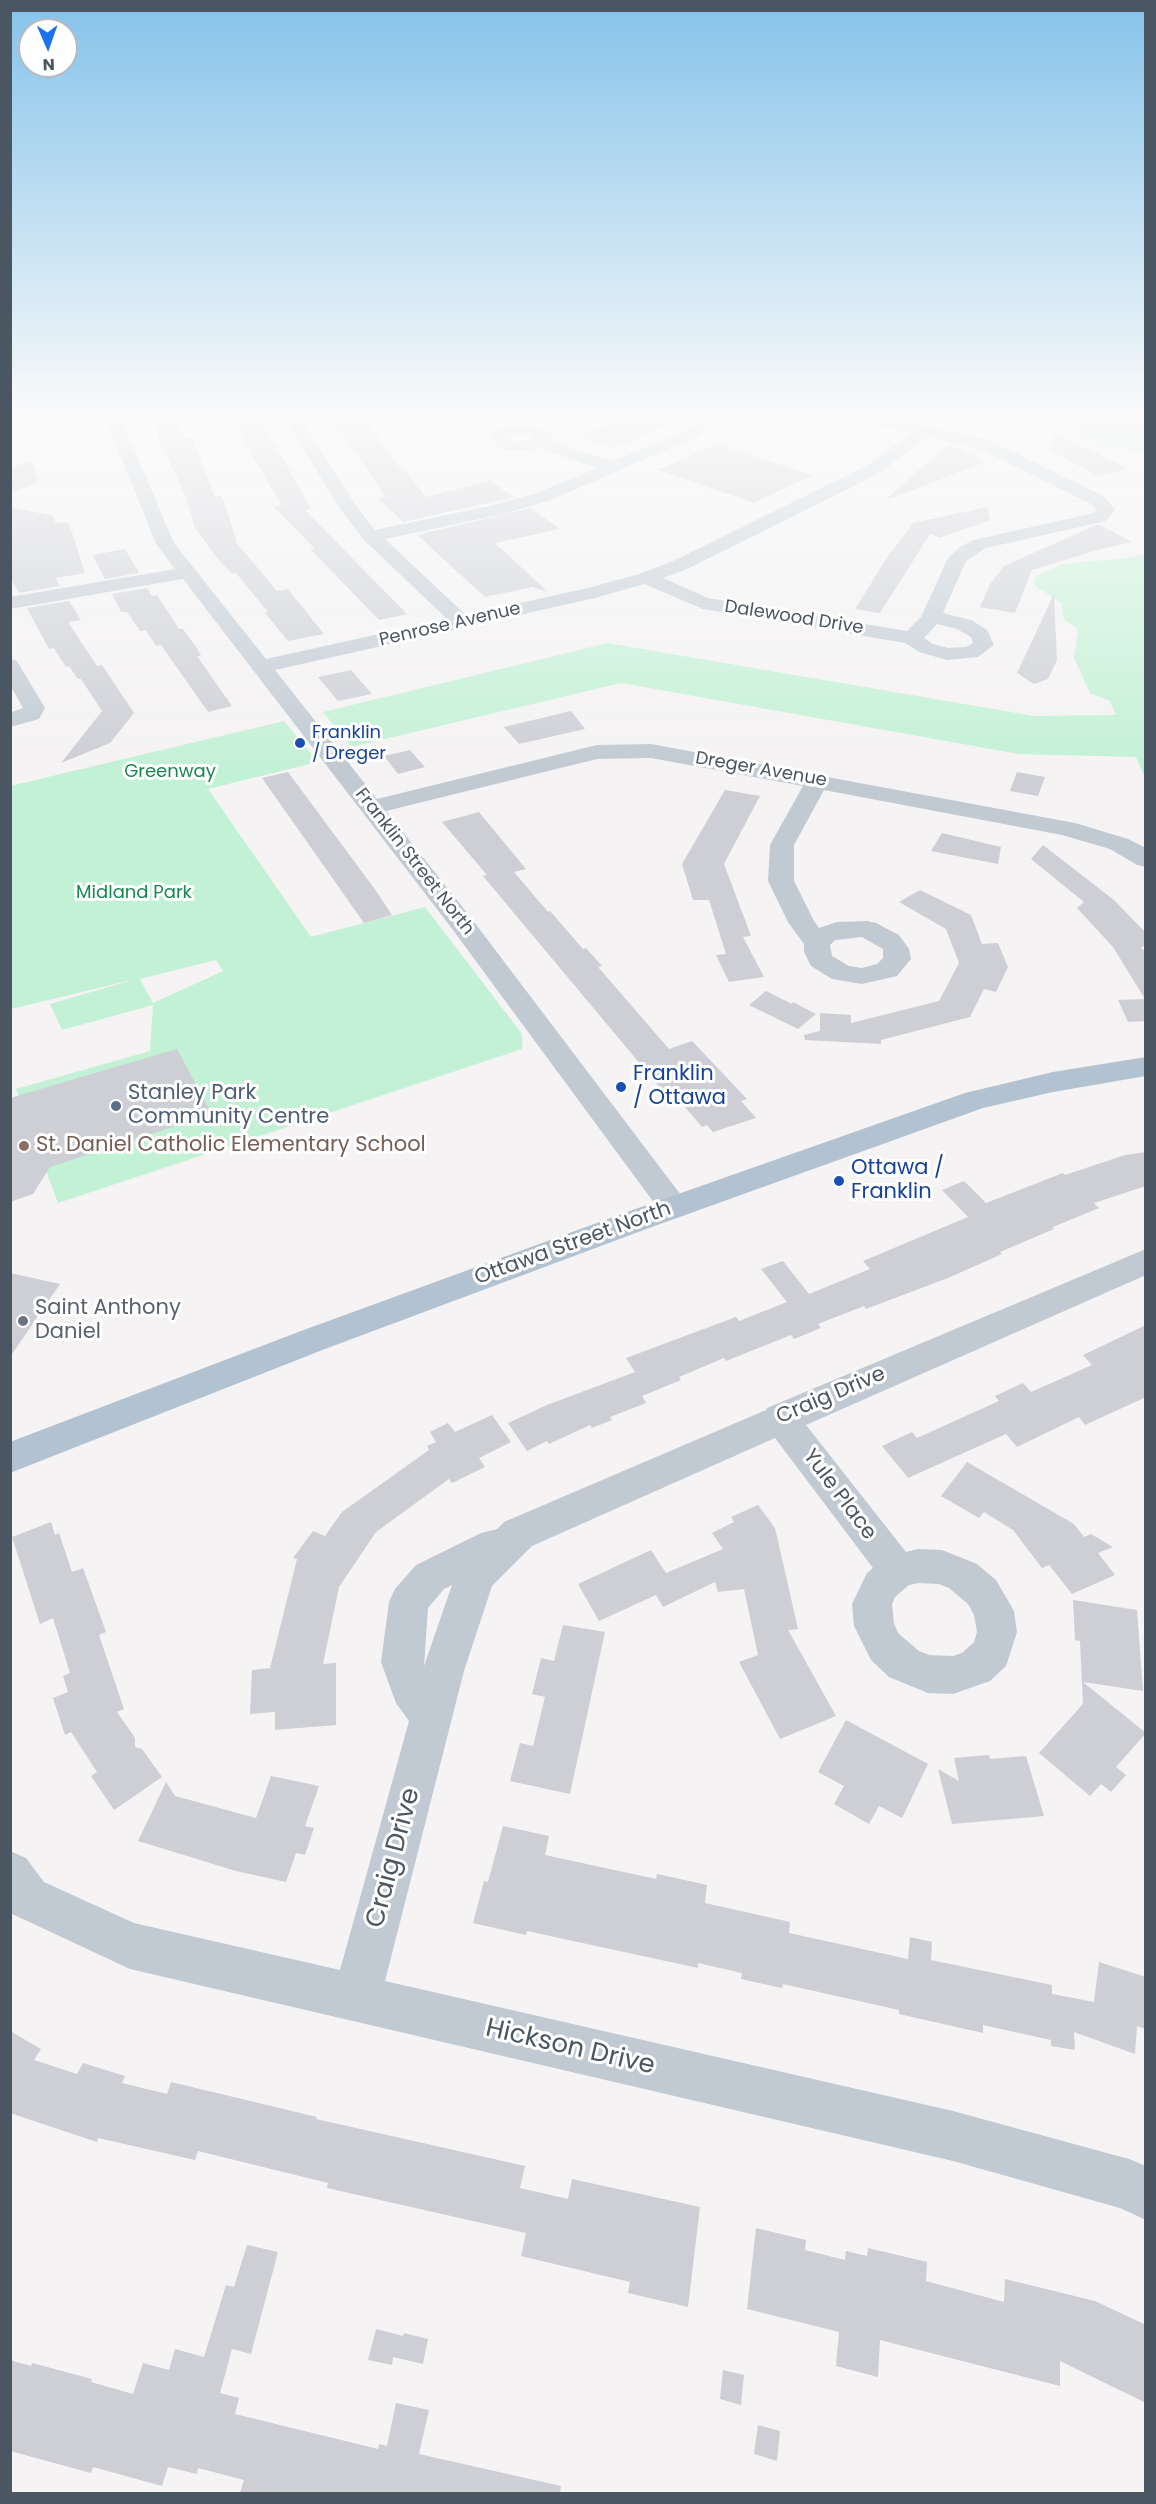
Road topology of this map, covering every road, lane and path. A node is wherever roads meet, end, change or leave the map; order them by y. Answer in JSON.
{"nodes":[{"id":1,"x":161,"y":535,"type":"edge"},
{"id":2,"x":377,"y":535,"type":"edge"},
{"id":3,"x":741,"y":535,"type":"edge"},
{"id":4,"x":1021,"y":535,"type":"edge"},
{"id":5,"x":371,"y":536,"type":"joint"},
{"id":6,"x":186,"y":573,"type":"junction"},
{"id":7,"x":646,"y":578,"type":"junction"},
{"id":8,"x":10,"y":603,"type":"edge"},
{"id":9,"x":931,"y":617,"type":"junction"},
{"id":10,"x":462,"y":622,"type":"junction"},
{"id":11,"x":911,"y":638,"type":"junction"},
{"id":12,"x":10,"y":665,"type":"edge"},
{"id":13,"x":260,"y":667,"type":"junction"},
{"id":14,"x":10,"y":720,"type":"edge"},
{"id":15,"x":818,"y":780,"type":"junction"},
{"id":16,"x":372,"y":807,"type":"junction"},
{"id":17,"x":1144,"y":857,"type":"edge"},
{"id":18,"x":817,"y":944,"type":"dead end"},
{"id":19,"x":1146,"y":1066,"type":"edge"},
{"id":20,"x":674,"y":1207,"type":"junction"},
{"id":21,"x":1146,"y":1261,"type":"edge"},
{"id":22,"x":780,"y":1418,"type":"junction"},
{"id":23,"x":10,"y":1458,"type":"edge"},
{"id":24,"x":518,"y":1534,"type":"junction"},
{"id":25,"x":898,"y":1571,"type":"dead end"},
{"id":26,"x":431,"y":1718,"type":"junction"},
{"id":27,"x":10,"y":1874,"type":"edge"},
{"id":28,"x":356,"y":1999,"type":"junction"},
{"id":29,"x":1146,"y":2194,"type":"edge"}],
"edges":[{"from":1,"to":6,"type":"street","name":"Franklin Street North"},
{"from":2,"to":5,"type":"street"},
{"from":3,"to":7,"type":"street","name":"Penrose Avenue"},
{"from":4,"to":9,"type":"street"},
{"from":5,"to":10,"type":"street"},
{"from":6,"to":8,"type":"street"},
{"from":6,"to":13,"type":"street","name":"Franklin Street North"},
{"from":7,"to":10,"type":"street","name":"Penrose Avenue"},
{"from":7,"to":11,"type":"street","name":"Dalewood Drive"},
{"from":9,"to":11,"type":"street"},
{"from":9,"to":11,"type":"street","name":"Dalewood Drive"},
{"from":10,"to":13,"type":"street","name":"Penrose Avenue"},
{"from":12,"to":14,"type":"street"},
{"from":13,"to":16,"type":"street","name":"Franklin Street North"},
{"from":15,"to":16,"type":"street","name":"Dreger Avenue"},
{"from":15,"to":17,"type":"street","name":"Dreger Avenue"},
{"from":15,"to":18,"type":"street"},
{"from":16,"to":20,"type":"street","name":"Franklin Street North"},
{"from":19,"to":20,"type":"main road","name":"Ottawa Street North"},
{"from":20,"to":23,"type":"main road","name":"Ottawa Street North"},
{"from":21,"to":22,"type":"street","name":"Craig Drive"},
{"from":22,"to":24,"type":"street","name":"Craig Drive"},
{"from":22,"to":25,"type":"street","name":"Yule Place"},
{"from":24,"to":26,"type":"street","name":"Craig Drive"},
{"from":24,"to":26,"type":"street","name":"Craig Drive"},
{"from":26,"to":28,"type":"street","name":"Craig Drive"},
{"from":27,"to":28,"type":"street","name":"Hickson Drive"},
{"from":28,"to":29,"type":"street","name":"Hickson Drive"}]}
